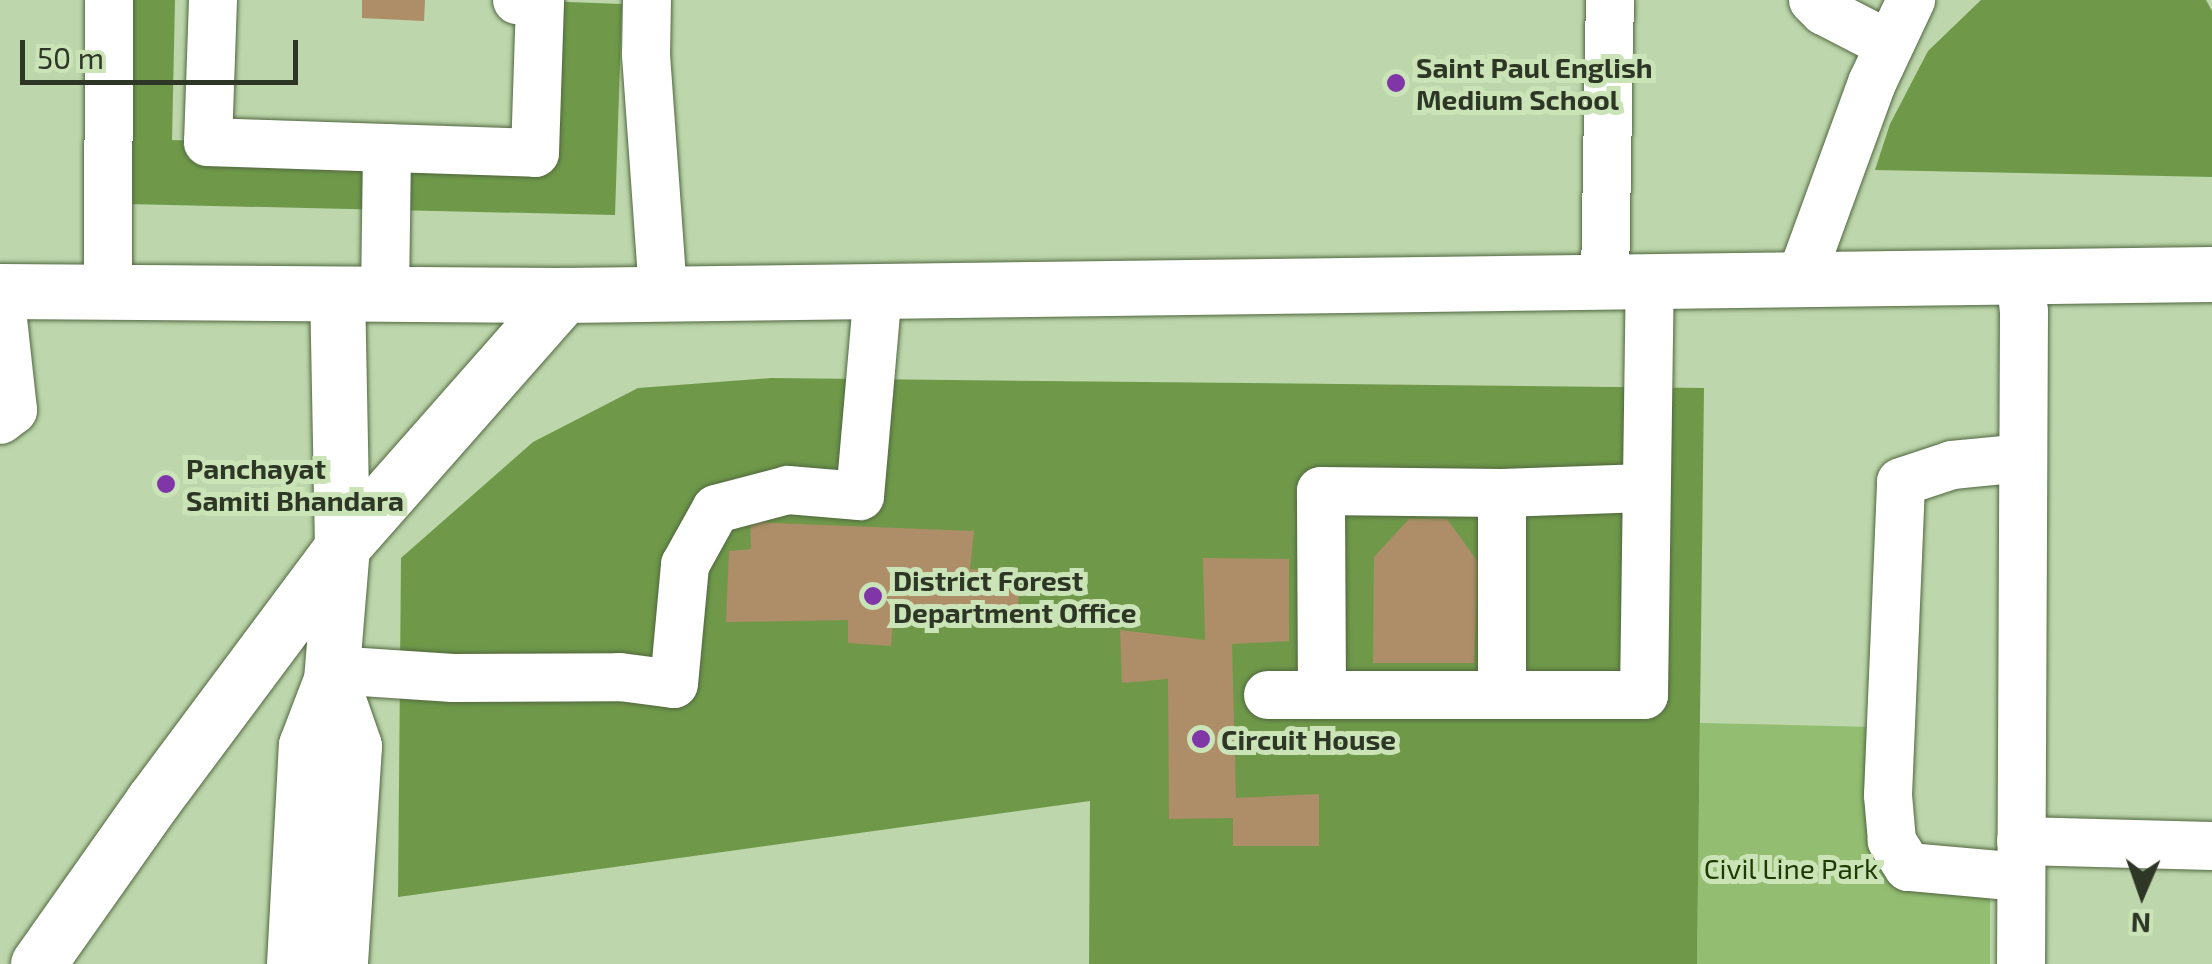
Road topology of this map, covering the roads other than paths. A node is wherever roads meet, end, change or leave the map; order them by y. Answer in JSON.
{"nodes":[{"id":1,"x":109,"y":0,"type":"edge"},
{"id":2,"x":212,"y":0,"type":"edge"},
{"id":3,"x":517,"y":0,"type":"edge"},
{"id":4,"x":647,"y":0,"type":"edge"},
{"id":5,"x":1610,"y":0,"type":"edge"},
{"id":6,"x":1813,"y":0,"type":"edge"},
{"id":7,"x":1911,"y":0,"type":"edge"},
{"id":8,"x":1888,"y":44,"type":"junction"},
{"id":9,"x":387,"y":148,"type":"junction"},
{"id":10,"x":2020,"y":274,"type":"junction"},
{"id":11,"x":2212,"y":274,"type":"edge"},
{"id":12,"x":1801,"y":277,"type":"junction"},
{"id":13,"x":1627,"y":280,"type":"junction"},
{"id":14,"x":108,"y":290,"type":"junction"},
{"id":15,"x":878,"y":290,"type":"junction"},
{"id":16,"x":0,"y":291,"type":"edge"},
{"id":17,"x":663,"y":293,"type":"junction"},
{"id":18,"x":360,"y":295,"type":"junction"},
{"id":19,"x":564,"y":296,"type":"junction"},
{"id":20,"x":0,"y":420,"type":"edge"},
{"id":21,"x":2023,"y":458,"type":"junction"},
{"id":22,"x":1645,"y":488,"type":"junction"},
{"id":23,"x":1502,"y":493,"type":"junction"},
{"id":24,"x":342,"y":547,"type":"junction"},
{"id":25,"x":331,"y":675,"type":"junction"},
{"id":26,"x":1268,"y":695,"type":"dead end"},
{"id":27,"x":1322,"y":695,"type":"junction"},
{"id":28,"x":1502,"y":695,"type":"junction"},
{"id":29,"x":2212,"y":846,"type":"edge"},
{"id":30,"x":2021,"y":859,"type":"junction"},
{"id":31,"x":38,"y":964,"type":"edge"},
{"id":32,"x":294,"y":964,"type":"edge"},
{"id":33,"x":340,"y":964,"type":"edge"},
{"id":34,"x":2021,"y":964,"type":"edge"}],
"edges":[{"from":1,"to":14,"type":"street"},
{"from":2,"to":9,"type":"street"},
{"from":3,"to":9,"type":"street"},
{"from":4,"to":17,"type":"street"},
{"from":5,"to":13,"type":"street"},
{"from":6,"to":8,"type":"street"},
{"from":7,"to":8,"type":"street"},
{"from":8,"to":12,"type":"street"},
{"from":9,"to":18,"type":"street"},
{"from":10,"to":11,"type":"main road"},
{"from":10,"to":12,"type":"main road"},
{"from":10,"to":21,"type":"street"},
{"from":12,"to":13,"type":"main road"},
{"from":13,"to":15,"type":"main road"},
{"from":13,"to":22,"type":"street"},
{"from":14,"to":16,"type":"main road"},
{"from":14,"to":18,"type":"main road"},
{"from":15,"to":17,"type":"main road"},
{"from":15,"to":25,"type":"street"},
{"from":16,"to":20,"type":"street"},
{"from":17,"to":19,"type":"main road"},
{"from":18,"to":19,"type":"main road"},
{"from":18,"to":24,"type":"main road"},
{"from":19,"to":24,"type":"main road"},
{"from":21,"to":30,"type":"street"},
{"from":21,"to":30,"type":"street"},
{"from":22,"to":23,"type":"street"},
{"from":22,"to":28,"type":"street"},
{"from":23,"to":27,"type":"street"},
{"from":23,"to":28,"type":"street"},
{"from":24,"to":25,"type":"main road"},
{"from":24,"to":31,"type":"main road"},
{"from":25,"to":32,"type":"main road"},
{"from":25,"to":33,"type":"main road"},
{"from":26,"to":27,"type":"street"},
{"from":27,"to":28,"type":"street"},
{"from":29,"to":30,"type":"street"},
{"from":30,"to":34,"type":"street"}]}
